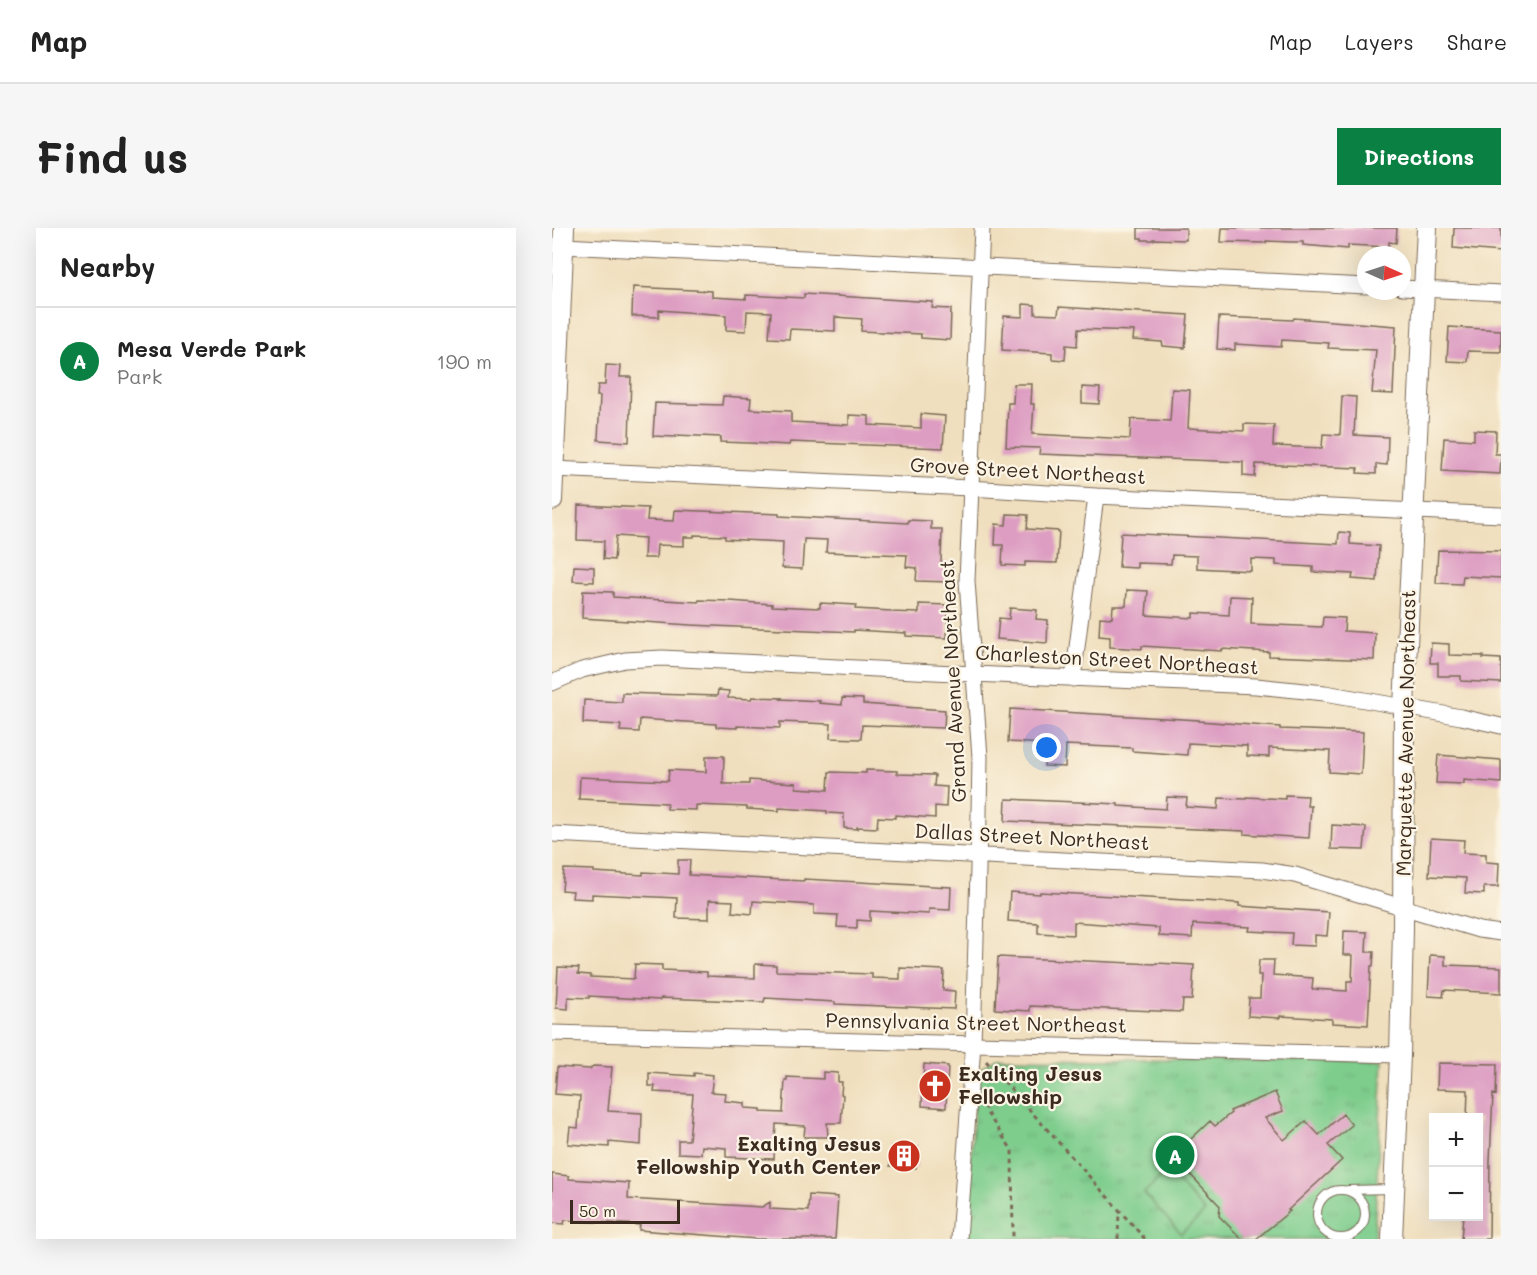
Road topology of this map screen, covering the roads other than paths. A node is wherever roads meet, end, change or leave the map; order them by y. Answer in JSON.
{"nodes":[{"id":1,"x":982,"y":228,"type":"edge"},
{"id":2,"x":1427,"y":228,"type":"edge"},
{"id":3,"x":564,"y":237,"type":"edge"},
{"id":4,"x":980,"y":267,"type":"junction"},
{"id":5,"x":557,"y":277,"type":"edge"},
{"id":6,"x":1357,"y":286,"type":"edge"},
{"id":7,"x":1411,"y":288,"type":"edge"},
{"id":8,"x":1424,"y":289,"type":"junction"},
{"id":9,"x":1501,"y":292,"type":"edge"},
{"id":10,"x":554,"y":389,"type":"edge"},
{"id":11,"x":553,"y":469,"type":"edge"},
{"id":12,"x":970,"y":488,"type":"junction"},
{"id":13,"x":1096,"y":496,"type":"junction"},
{"id":14,"x":552,"y":500,"type":"edge"},
{"id":15,"x":1413,"y":511,"type":"junction"},
{"id":16,"x":1501,"y":515,"type":"edge"},
{"id":17,"x":973,"y":674,"type":"junction"},
{"id":18,"x":1072,"y":679,"type":"junction"},
{"id":19,"x":552,"y":682,"type":"edge"},
{"id":20,"x":1404,"y":707,"type":"junction"},
{"id":21,"x":1501,"y":726,"type":"edge"},
{"id":22,"x":552,"y":834,"type":"edge"},
{"id":23,"x":979,"y":856,"type":"junction"},
{"id":24,"x":1402,"y":907,"type":"junction"},
{"id":25,"x":1501,"y":933,"type":"edge"},
{"id":26,"x":552,"y":1033,"type":"edge"},
{"id":27,"x":973,"y":1044,"type":"junction"},
{"id":28,"x":1400,"y":1055,"type":"junction"},
{"id":29,"x":1394,"y":1189,"type":"junction"},
{"id":30,"x":1341,"y":1190,"type":"junction"},
{"id":31,"x":960,"y":1232,"type":"edge"},
{"id":32,"x":1338,"y":1239,"type":"edge"},
{"id":33,"x":1392,"y":1239,"type":"edge"}],
"edges":[{"from":1,"to":4,"type":"street","name":"Grand Avenue Northeast"},
{"from":2,"to":8,"type":"street","name":"Marquette Avenue Northeast"},
{"from":3,"to":4,"type":"street"},
{"from":3,"to":5,"type":"street"},
{"from":4,"to":6,"type":"street"},
{"from":4,"to":12,"type":"street","name":"Grand Avenue Northeast"},
{"from":5,"to":10,"type":"street"},
{"from":7,"to":8,"type":"street"},
{"from":8,"to":9,"type":"street"},
{"from":8,"to":15,"type":"street","name":"Marquette Avenue Northeast"},
{"from":10,"to":11,"type":"street"},
{"from":11,"to":12,"type":"street","name":"Grove Street Northeast"},
{"from":11,"to":14,"type":"street"},
{"from":12,"to":13,"type":"street","name":"Grove Street Northeast"},
{"from":12,"to":17,"type":"street","name":"Grand Avenue Northeast"},
{"from":13,"to":15,"type":"street","name":"Grove Street Northeast"},
{"from":13,"to":18,"type":"street"},
{"from":15,"to":16,"type":"street","name":"Grove Street Northeast"},
{"from":15,"to":20,"type":"street","name":"Marquette Avenue Northeast"},
{"from":17,"to":18,"type":"street","name":"Charleston Street Northeast"},
{"from":17,"to":19,"type":"street","name":"Charleston Street Northeast"},
{"from":17,"to":23,"type":"street","name":"Grand Avenue Northeast"},
{"from":18,"to":20,"type":"street","name":"Charleston Street Northeast"},
{"from":20,"to":21,"type":"street","name":"Charleston Street Northeast"},
{"from":20,"to":24,"type":"street","name":"Marquette Avenue Northeast"},
{"from":22,"to":23,"type":"street","name":"Dallas Street Northeast"},
{"from":23,"to":24,"type":"street","name":"Dallas Street Northeast"},
{"from":23,"to":27,"type":"street","name":"Grand Avenue Northeast"},
{"from":24,"to":25,"type":"street","name":"Dallas Street Northeast"},
{"from":24,"to":28,"type":"street","name":"Marquette Avenue Northeast"},
{"from":26,"to":27,"type":"street","name":"Pennsylvania Street Northeast"},
{"from":27,"to":28,"type":"street","name":"Pennsylvania Street Northeast"},
{"from":27,"to":31,"type":"street","name":"Grand Avenue Northeast"},
{"from":28,"to":29,"type":"street","name":"Marquette Avenue Northeast"},
{"from":29,"to":30,"type":"lane"},
{"from":29,"to":33,"type":"street","name":"Marquette Avenue Northeast"},
{"from":30,"to":32,"type":"lane"},
{"from":30,"to":32,"type":"lane"}]}
